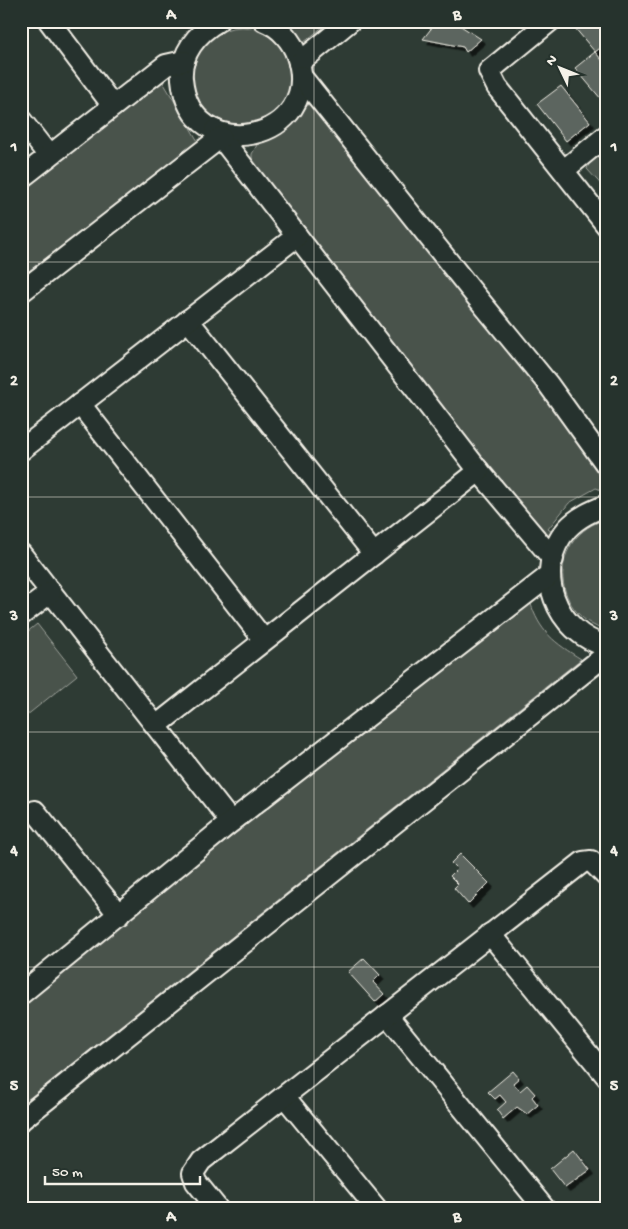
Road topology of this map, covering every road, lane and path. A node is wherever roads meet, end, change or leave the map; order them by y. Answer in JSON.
{"nodes":[{"id":1,"x":49,"y":21,"type":"edge"},
{"id":2,"x":264,"y":21,"type":"edge"},
{"id":3,"x":350,"y":21,"type":"edge"},
{"id":4,"x":550,"y":21,"type":"edge"},
{"id":5,"x":208,"y":24,"type":"edge"},
{"id":6,"x":184,"y":61,"type":"junction"},
{"id":7,"x":300,"y":69,"type":"junction"},
{"id":8,"x":113,"y":106,"type":"junction"},
{"id":9,"x":21,"y":120,"type":"edge"},
{"id":10,"x":218,"y":134,"type":"junction"},
{"id":11,"x":607,"y":134,"type":"edge"},
{"id":12,"x":50,"y":156,"type":"junction"},
{"id":13,"x":564,"y":170,"type":"junction"},
{"id":14,"x":21,"y":178,"type":"edge"},
{"id":15,"x":605,"y":221,"type":"edge"},
{"id":16,"x":297,"y":236,"type":"junction"},
{"id":17,"x":21,"y":292,"type":"edge"},
{"id":18,"x":188,"y":320,"type":"junction"},
{"id":19,"x":80,"y":404,"type":"junction"},
{"id":20,"x":21,"y":450,"type":"edge"},
{"id":21,"x":607,"y":466,"type":"edge"},
{"id":22,"x":479,"y":471,"type":"junction"},
{"id":23,"x":607,"y":505,"type":"edge"},
{"id":24,"x":21,"y":554,"type":"edge"},
{"id":25,"x":374,"y":554,"type":"junction"},
{"id":26,"x":551,"y":567,"type":"junction"},
{"id":27,"x":51,"y":592,"type":"junction"},
{"id":28,"x":21,"y":615,"type":"edge"},
{"id":29,"x":264,"y":640,"type":"junction"},
{"id":30,"x":607,"y":646,"type":"edge"},
{"id":31,"x":607,"y":654,"type":"edge"},
{"id":32,"x":156,"y":726,"type":"junction"},
{"id":33,"x":35,"y":811,"type":"dead end"},
{"id":34,"x":231,"y":822,"type":"junction"},
{"id":35,"x":607,"y":877,"type":"edge"},
{"id":36,"x":119,"y":915,"type":"junction"},
{"id":37,"x":490,"y":934,"type":"junction"},
{"id":38,"x":21,"y":994,"type":"edge"},
{"id":39,"x":387,"y":1015,"type":"junction"},
{"id":40,"x":607,"y":1077,"type":"edge"},
{"id":41,"x":284,"y":1096,"type":"junction"},
{"id":42,"x":21,"y":1120,"type":"edge"},
{"id":43,"x":217,"y":1208,"type":"edge"},
{"id":44,"x":376,"y":1208,"type":"edge"},
{"id":45,"x":544,"y":1208,"type":"edge"}],
"edges":[{"from":1,"to":8,"type":"street"},
{"from":2,"to":7,"type":"street"},
{"from":3,"to":7,"type":"street"},
{"from":4,"to":13,"type":"street"},
{"from":5,"to":6,"type":"street"},
{"from":6,"to":8,"type":"street"},
{"from":6,"to":10,"type":"street"},
{"from":7,"to":10,"type":"street"},
{"from":7,"to":21,"type":"street"},
{"from":8,"to":12,"type":"street"},
{"from":9,"to":12,"type":"street"},
{"from":10,"to":16,"type":"street"},
{"from":10,"to":17,"type":"street"},
{"from":11,"to":13,"type":"street"},
{"from":12,"to":14,"type":"street"},
{"from":13,"to":15,"type":"street"},
{"from":16,"to":18,"type":"street"},
{"from":16,"to":22,"type":"street"},
{"from":18,"to":19,"type":"street"},
{"from":18,"to":25,"type":"street"},
{"from":19,"to":20,"type":"street"},
{"from":19,"to":29,"type":"street"},
{"from":22,"to":25,"type":"street"},
{"from":22,"to":26,"type":"street"},
{"from":23,"to":26,"type":"street"},
{"from":24,"to":27,"type":"street"},
{"from":25,"to":29,"type":"street"},
{"from":26,"to":30,"type":"street"},
{"from":26,"to":34,"type":"street"},
{"from":27,"to":28,"type":"street"},
{"from":27,"to":32,"type":"street"},
{"from":29,"to":32,"type":"street"},
{"from":31,"to":42,"type":"street"},
{"from":32,"to":34,"type":"street"},
{"from":33,"to":36,"type":"street"},
{"from":34,"to":36,"type":"street"},
{"from":35,"to":37,"type":"street"},
{"from":36,"to":38,"type":"street"},
{"from":37,"to":39,"type":"street"},
{"from":37,"to":40,"type":"street"},
{"from":39,"to":41,"type":"street"},
{"from":39,"to":45,"type":"street"},
{"from":41,"to":43,"type":"street"},
{"from":41,"to":44,"type":"street"}]}
